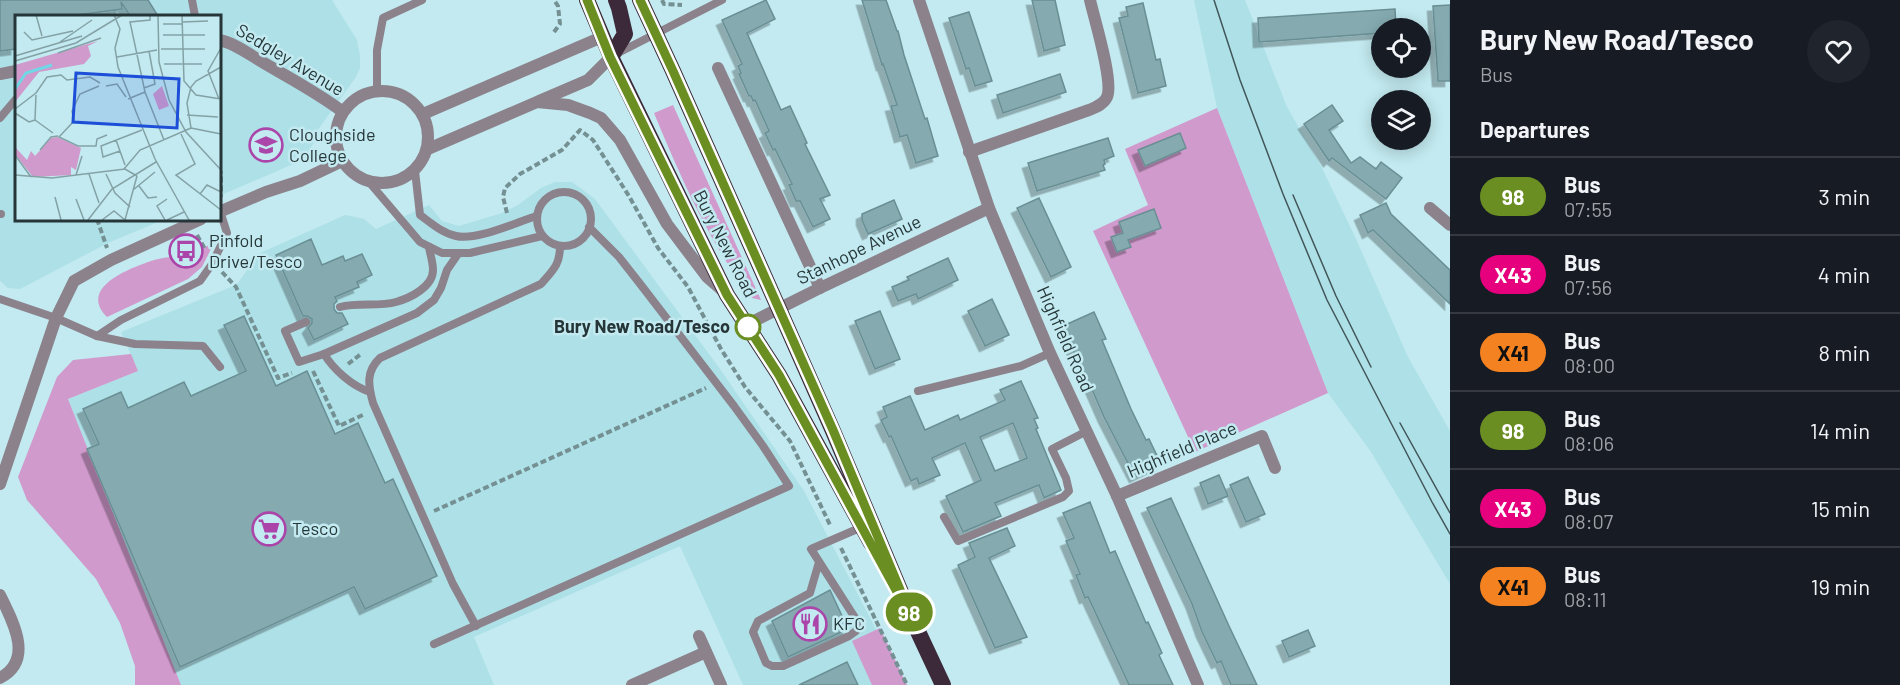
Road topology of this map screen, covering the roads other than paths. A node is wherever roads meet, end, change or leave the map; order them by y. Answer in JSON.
{"nodes":[{"id":1,"x":192,"y":0,"type":"edge"},
{"id":2,"x":422,"y":0,"type":"edge"},
{"id":3,"x":587,"y":0,"type":"edge"},
{"id":4,"x":616,"y":0,"type":"edge"},
{"id":5,"x":640,"y":0,"type":"edge"},
{"id":6,"x":722,"y":0,"type":"edge"},
{"id":7,"x":919,"y":0,"type":"edge"},
{"id":8,"x":1090,"y":0,"type":"edge"},
{"id":9,"x":195,"y":15,"type":"edge"},
{"id":10,"x":625,"y":34,"type":"junction"},
{"id":11,"x":656,"y":34,"type":"junction"},
{"id":12,"x":602,"y":37,"type":"junction"},
{"id":13,"x":220,"y":40,"type":"edge"},
{"id":14,"x":610,"y":57,"type":"junction"},
{"id":15,"x":718,"y":68,"type":"dead end"},
{"id":16,"x":15,"y":71,"type":"edge"},
{"id":17,"x":0,"y":74,"type":"edge"},
{"id":18,"x":377,"y":91,"type":"junction"},
{"id":19,"x":15,"y":100,"type":"edge"},
{"id":20,"x":537,"y":102,"type":"junction"},
{"id":21,"x":343,"y":112,"type":"junction"},
{"id":22,"x":423,"y":114,"type":"junction"},
{"id":23,"x":0,"y":118,"type":"edge"},
{"id":24,"x":428,"y":149,"type":"junction"},
{"id":25,"x":969,"y":152,"type":"junction"},
{"id":26,"x":342,"y":161,"type":"junction"},
{"id":27,"x":415,"y":171,"type":"junction"},
{"id":28,"x":369,"y":182,"type":"junction"},
{"id":29,"x":988,"y":208,"type":"junction"},
{"id":30,"x":1430,"y":208,"type":"dead end"},
{"id":31,"x":220,"y":211,"type":"edge"},
{"id":32,"x":537,"y":216,"type":"junction"},
{"id":33,"x":196,"y":221,"type":"edge"},
{"id":34,"x":1450,"y":225,"type":"edge"},
{"id":35,"x":589,"y":227,"type":"junction"},
{"id":36,"x":542,"y":236,"type":"junction"},
{"id":37,"x":560,"y":246,"type":"junction"},
{"id":38,"x":429,"y":247,"type":"junction"},
{"id":39,"x":458,"y":254,"type":"junction"},
{"id":40,"x":820,"y":288,"type":"junction"},
{"id":41,"x":727,"y":295,"type":"junction"},
{"id":42,"x":0,"y":299,"type":"edge"},
{"id":43,"x":340,"y":307,"type":"dead end"},
{"id":44,"x":779,"y":309,"type":"junction"},
{"id":45,"x":56,"y":318,"type":"junction"},
{"id":46,"x":306,"y":322,"type":"dead end"},
{"id":47,"x":746,"y":325,"type":"junction"},
{"id":48,"x":97,"y":336,"type":"junction"},
{"id":49,"x":1050,"y":353,"type":"junction"},
{"id":50,"x":324,"y":354,"type":"junction"},
{"id":51,"x":220,"y":367,"type":"dead end"},
{"id":52,"x":918,"y":391,"type":"dead end"},
{"id":53,"x":370,"y":392,"type":"junction"},
{"id":54,"x":1087,"y":431,"type":"junction"},
{"id":55,"x":1275,"y":468,"type":"dead end"},
{"id":56,"x":0,"y":484,"type":"edge"},
{"id":57,"x":1117,"y":496,"type":"junction"},
{"id":58,"x":944,"y":517,"type":"dead end"},
{"id":59,"x":862,"y":527,"type":"junction"},
{"id":60,"x":819,"y":562,"type":"junction"},
{"id":61,"x":0,"y":595,"type":"edge"},
{"id":62,"x":914,"y":623,"type":"junction"},
{"id":63,"x":476,"y":626,"type":"junction"},
{"id":64,"x":699,"y":636,"type":"dead end"},
{"id":65,"x":434,"y":644,"type":"dead end"},
{"id":66,"x":706,"y":652,"type":"junction"},
{"id":67,"x":0,"y":678,"type":"edge"},
{"id":68,"x":633,"y":685,"type":"edge"},
{"id":69,"x":721,"y":685,"type":"edge"},
{"id":70,"x":943,"y":685,"type":"edge"},
{"id":71,"x":1198,"y":685,"type":"edge"}],
"edges":[{"from":1,"to":9,"type":"lane"},
{"from":2,"to":18,"type":"lane"},
{"from":3,"to":12,"type":"highway","name":"Bury New Road"},
{"from":4,"to":10,"type":"highway"},
{"from":5,"to":11,"type":"highway","name":"Bury New Road"},
{"from":6,"to":11,"type":"lane"},
{"from":7,"to":25,"type":"street","name":"Highfield Road"},
{"from":8,"to":25,"type":"street"},
{"from":10,"to":11,"type":"highway"},
{"from":10,"to":12,"type":"highway"},
{"from":10,"to":14,"type":"highway"},
{"from":11,"to":14,"type":"lane"},
{"from":11,"to":44,"type":"highway","name":"Bury New Road"},
{"from":12,"to":14,"type":"highway","name":"Bury New Road"},
{"from":12,"to":22,"type":"street"},
{"from":13,"to":21,"type":"street","name":"Sedgley Avenue"},
{"from":14,"to":20,"type":"street"},
{"from":14,"to":41,"type":"highway","name":"Bury New Road"},
{"from":15,"to":40,"type":"street"},
{"from":16,"to":17,"type":"street"},
{"from":18,"to":21,"type":"street"},
{"from":18,"to":22,"type":"street"},
{"from":19,"to":23,"type":"lane"},
{"from":20,"to":24,"type":"street"},
{"from":20,"to":41,"type":"street"},
{"from":21,"to":26,"type":"street"},
{"from":22,"to":24,"type":"street"},
{"from":24,"to":27,"type":"street"},
{"from":25,"to":29,"type":"street","name":"Highfield Road"},
{"from":26,"to":28,"type":"street"},
{"from":26,"to":31,"type":"street"},
{"from":27,"to":28,"type":"street"},
{"from":27,"to":32,"type":"lane"},
{"from":28,"to":38,"type":"lane"},
{"from":29,"to":40,"type":"street","name":"Stanhope Avenue"},
{"from":29,"to":49,"type":"street","name":"Highfield Road"},
{"from":30,"to":34,"type":"street"},
{"from":31,"to":48,"type":"lane"},
{"from":32,"to":35,"type":"lane"},
{"from":32,"to":36,"type":"lane"},
{"from":33,"to":45,"type":"street"},
{"from":35,"to":37,"type":"lane"},
{"from":35,"to":63,"type":"lane"},
{"from":36,"to":37,"type":"lane"},
{"from":36,"to":39,"type":"lane"},
{"from":37,"to":53,"type":"lane"},
{"from":38,"to":39,"type":"lane"},
{"from":38,"to":43,"type":"lane"},
{"from":39,"to":50,"type":"lane"},
{"from":40,"to":44,"type":"street","name":"Stanhope Avenue"},
{"from":41,"to":47,"type":"highway","name":"Bury New Road"},
{"from":42,"to":45,"type":"lane"},
{"from":44,"to":47,"type":"street","name":"Stanhope Avenue"},
{"from":44,"to":62,"type":"highway","name":"Bury New Road"},
{"from":45,"to":48,"type":"lane"},
{"from":45,"to":56,"type":"street"},
{"from":46,"to":50,"type":"lane"},
{"from":47,"to":59,"type":"highway","name":"Bury New Road"},
{"from":48,"to":51,"type":"lane"},
{"from":49,"to":52,"type":"lane"},
{"from":49,"to":54,"type":"street","name":"Highfield Road"},
{"from":50,"to":53,"type":"lane"},
{"from":53,"to":63,"type":"lane"},
{"from":54,"to":57,"type":"street","name":"Highfield Road"},
{"from":54,"to":58,"type":"lane"},
{"from":55,"to":57,"type":"street","name":"Highfield Place"},
{"from":57,"to":71,"type":"street","name":"Highfield Road"},
{"from":59,"to":60,"type":"lane"},
{"from":59,"to":62,"type":"highway","name":"Bury New Road"},
{"from":60,"to":60,"type":"lane"},
{"from":61,"to":67,"type":"street"},
{"from":62,"to":70,"type":"highway","name":"Bury New Road"},
{"from":63,"to":65,"type":"lane"},
{"from":64,"to":66,"type":"street"},
{"from":66,"to":68,"type":"street"},
{"from":66,"to":69,"type":"street"}]}
